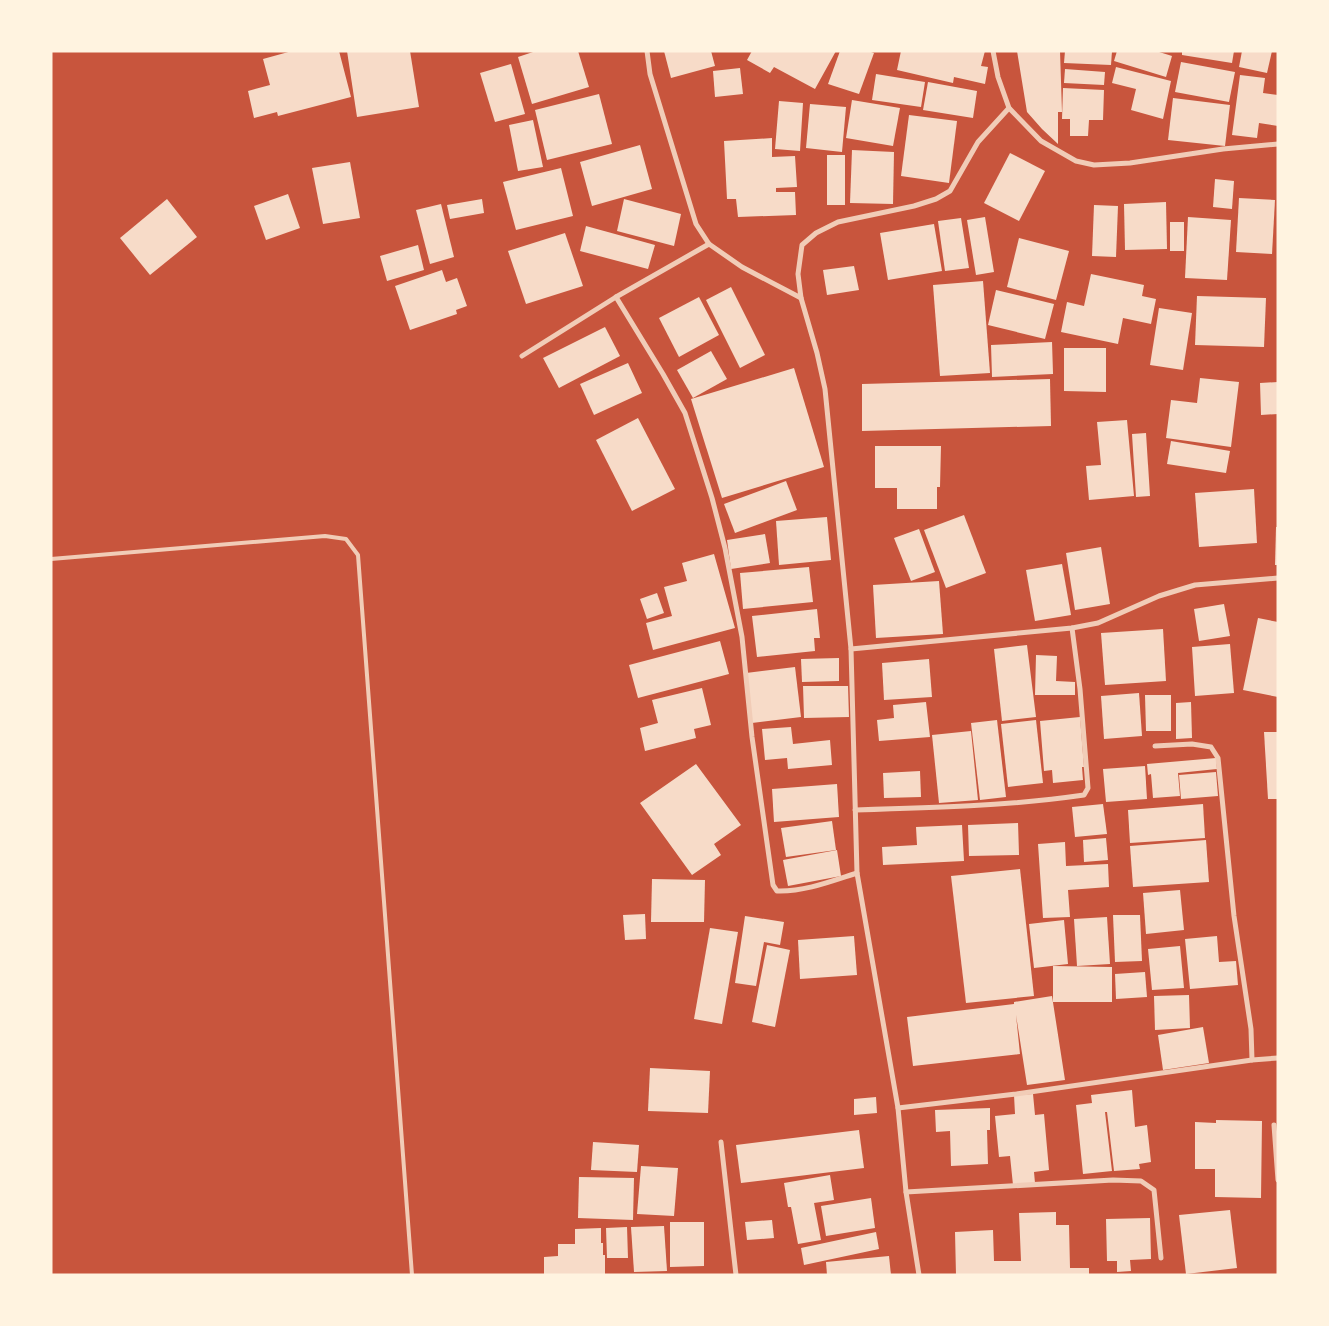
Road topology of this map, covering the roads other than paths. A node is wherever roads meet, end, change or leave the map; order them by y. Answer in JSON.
{"nodes":[{"id":1,"x":647,"y":51,"type":"edge"},
{"id":2,"x":993,"y":51,"type":"edge"},
{"id":3,"x":1009,"y":108,"type":"junction"},
{"id":4,"x":1278,"y":144,"type":"edge"},
{"id":5,"x":709,"y":244,"type":"junction"},
{"id":6,"x":616,"y":297,"type":"junction"},
{"id":7,"x":801,"y":298,"type":"junction"},
{"id":8,"x":522,"y":356,"type":"dead end"},
{"id":9,"x":51,"y":559,"type":"edge"},
{"id":10,"x":1278,"y":578,"type":"edge"},
{"id":11,"x":1072,"y":628,"type":"junction"},
{"id":12,"x":851,"y":649,"type":"junction"},
{"id":13,"x":1155,"y":746,"type":"dead end"},
{"id":14,"x":855,"y":810,"type":"junction"},
{"id":15,"x":857,"y":873,"type":"junction"},
{"id":16,"x":1278,"y":1058,"type":"edge"},
{"id":17,"x":1252,"y":1060,"type":"junction"},
{"id":18,"x":898,"y":1108,"type":"junction"},
{"id":19,"x":1274,"y":1125,"type":"dead end"},
{"id":20,"x":721,"y":1142,"type":"dead end"},
{"id":21,"x":1278,"y":1180,"type":"edge"},
{"id":22,"x":906,"y":1192,"type":"junction"},
{"id":23,"x":1160,"y":1258,"type":"dead end"},
{"id":24,"x":412,"y":1275,"type":"edge"},
{"id":25,"x":736,"y":1275,"type":"edge"},
{"id":26,"x":918,"y":1275,"type":"edge"}],
"edges":[{"from":1,"to":5,"type":"street"},
{"from":2,"to":3,"type":"street"},
{"from":3,"to":4,"type":"street"},
{"from":3,"to":7,"type":"street"},
{"from":5,"to":6,"type":"street"},
{"from":5,"to":7,"type":"street"},
{"from":6,"to":8,"type":"street"},
{"from":6,"to":15,"type":"street"},
{"from":7,"to":12,"type":"street"},
{"from":9,"to":24,"type":"lane"},
{"from":10,"to":11,"type":"street"},
{"from":11,"to":12,"type":"street"},
{"from":11,"to":14,"type":"street"},
{"from":12,"to":14,"type":"street"},
{"from":13,"to":17,"type":"street"},
{"from":14,"to":15,"type":"street"},
{"from":15,"to":18,"type":"street"},
{"from":16,"to":17,"type":"street"},
{"from":17,"to":18,"type":"street"},
{"from":18,"to":22,"type":"street"},
{"from":19,"to":21,"type":"street"},
{"from":20,"to":25,"type":"street"},
{"from":22,"to":23,"type":"street"},
{"from":22,"to":26,"type":"street"}]}
